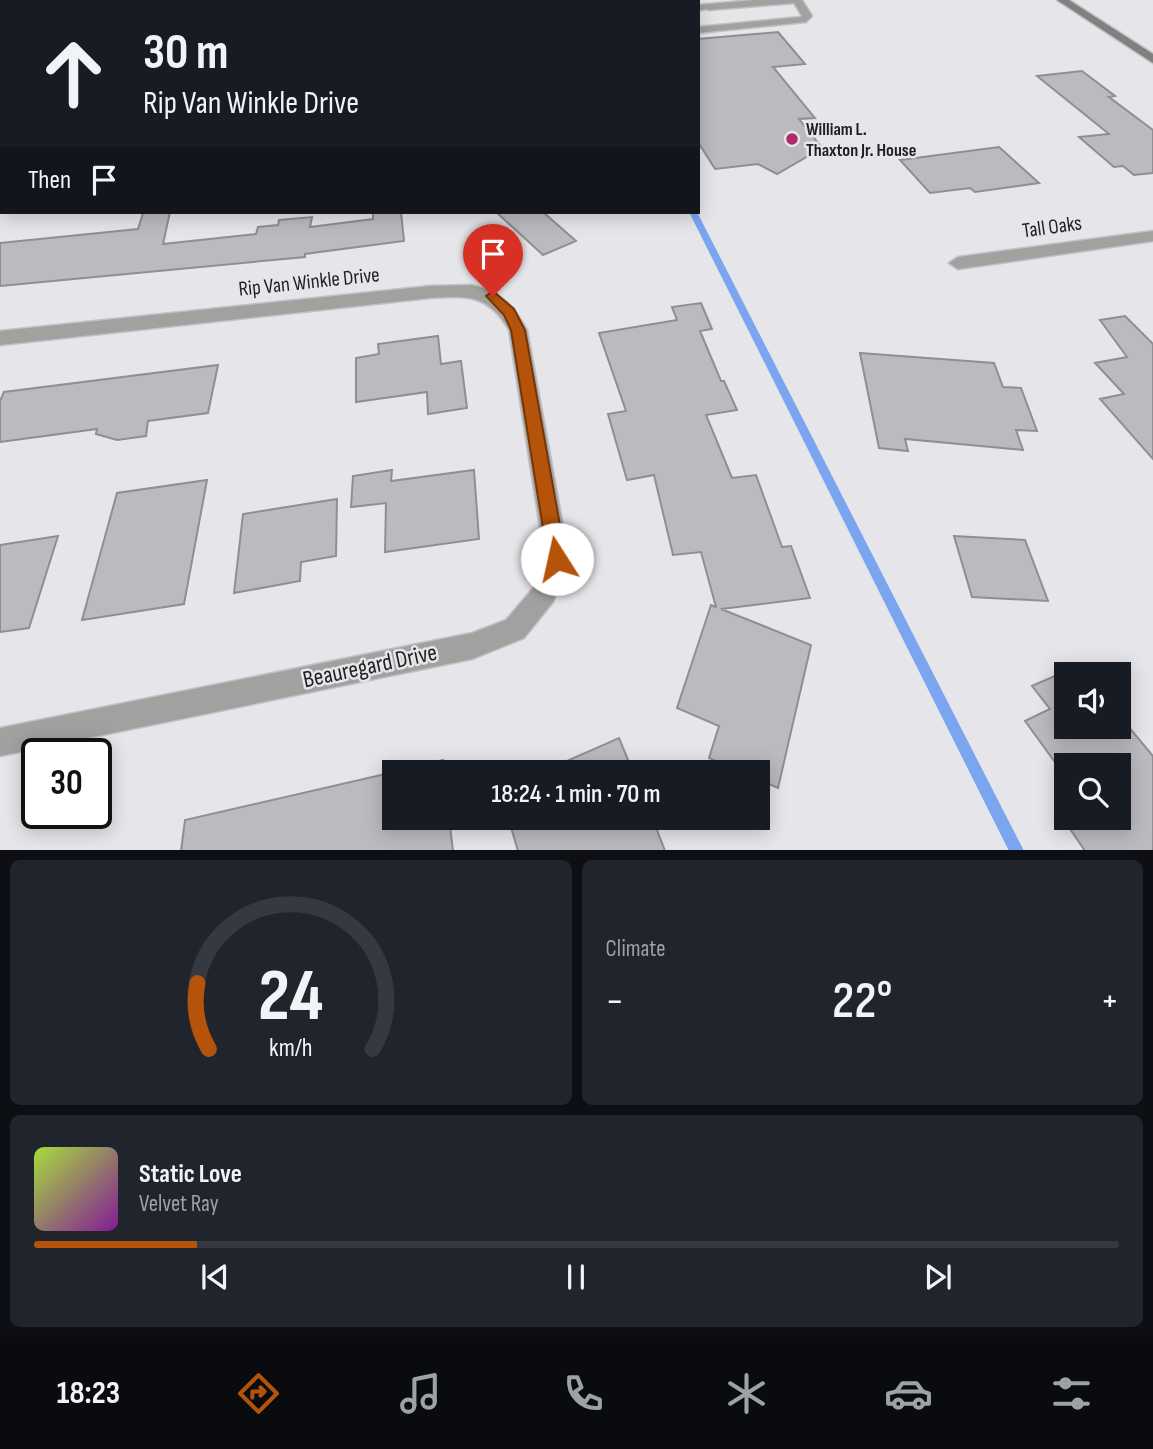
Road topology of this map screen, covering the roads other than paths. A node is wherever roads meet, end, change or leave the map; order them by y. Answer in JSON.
{"nodes":[{"id":1,"x":795,"y":0,"type":"edge"},
{"id":2,"x":1062,"y":0,"type":"edge"},
{"id":3,"x":704,"y":8,"type":"edge"},
{"id":4,"x":700,"y":30,"type":"edge"},
{"id":5,"x":1153,"y":59,"type":"edge"},
{"id":6,"x":1153,"y":236,"type":"edge"},
{"id":7,"x":958,"y":263,"type":"dead end"},
{"id":8,"x":0,"y":338,"type":"edge"},
{"id":9,"x":533,"y":417,"type":"joint"},
{"id":10,"x":0,"y":742,"type":"edge"}],
"edges":[{"from":1,"to":3,"type":"street"},
{"from":1,"to":4,"type":"lane"},
{"from":2,"to":5,"type":"street"},
{"from":6,"to":7,"type":"street","name":"Tall Oaks"},
{"from":8,"to":9,"type":"street","name":"Rip Van Winkle Drive"},
{"from":9,"to":10,"type":"street","name":"Beauregard Drive"}]}
